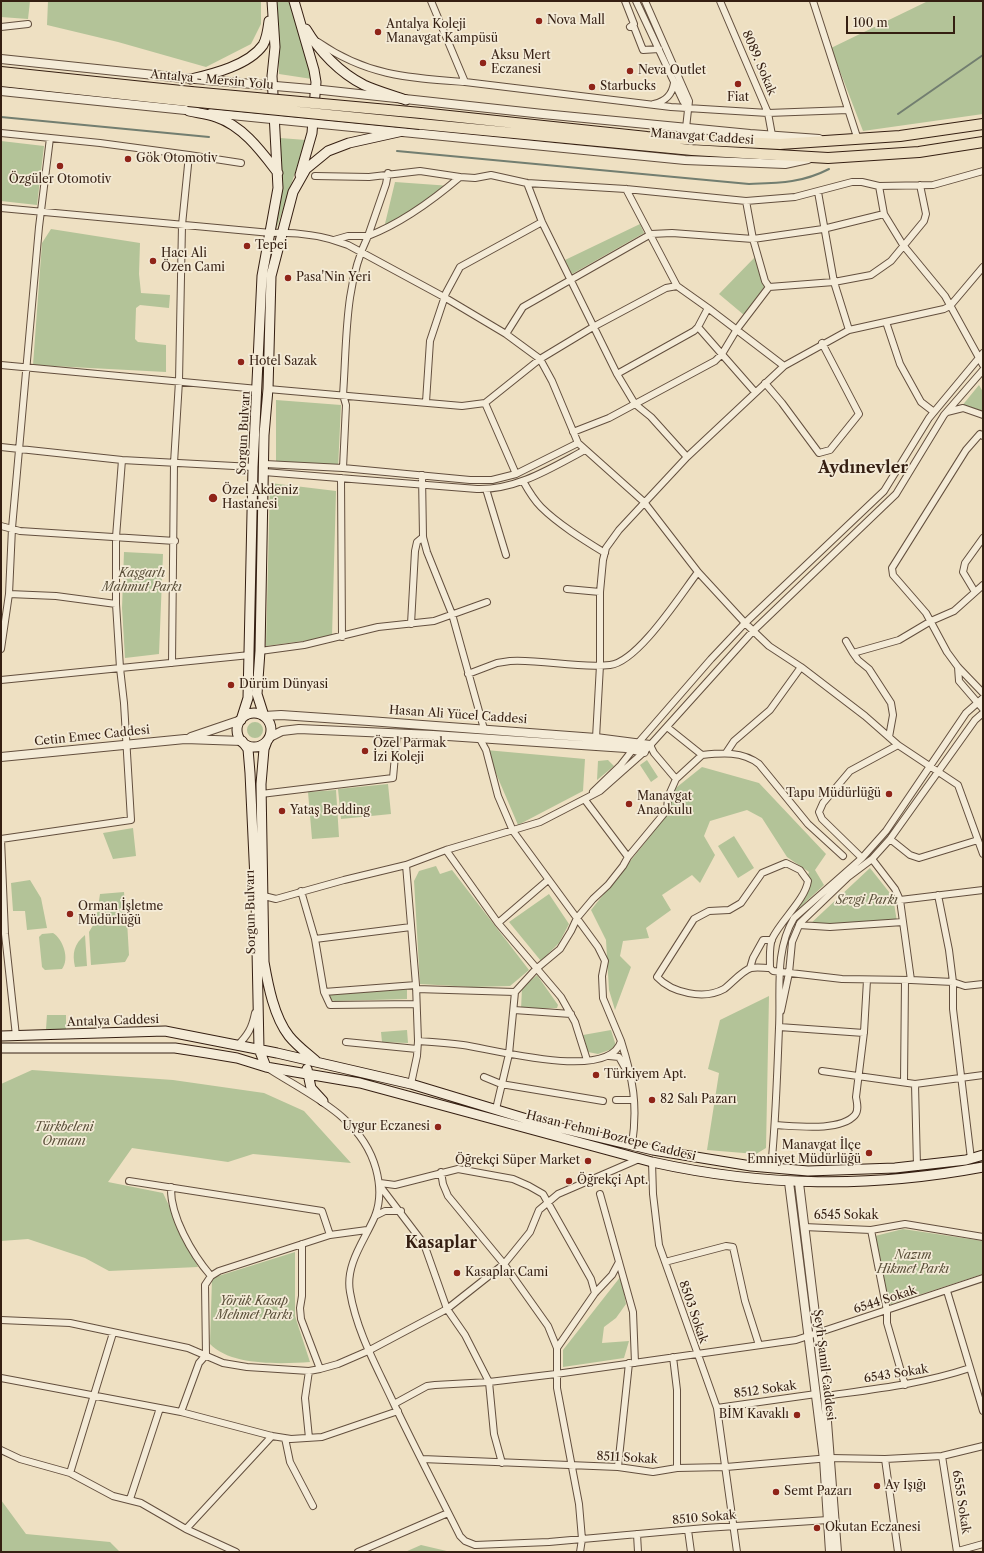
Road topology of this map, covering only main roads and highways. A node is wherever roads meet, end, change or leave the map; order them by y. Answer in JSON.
{"nodes":[{"id":1,"x":294,"y":1,"type":"edge"},
{"id":2,"x":272,"y":4,"type":"edge"},
{"id":3,"x":299,"y":17,"type":"junction"},
{"id":4,"x":1,"y":72,"type":"edge"},
{"id":5,"x":191,"y":79,"type":"road end"},
{"id":6,"x":1,"y":81,"type":"edge"},
{"id":7,"x":406,"y":100,"type":"road end"},
{"id":8,"x":189,"y":101,"type":"junction"},
{"id":9,"x":421,"y":118,"type":"junction"},
{"id":10,"x":983,"y":124,"type":"edge"},
{"id":11,"x":403,"y":131,"type":"road end"},
{"id":12,"x":983,"y":142,"type":"edge"},
{"id":13,"x":278,"y":173,"type":"junction"},
{"id":14,"x":299,"y":180,"type":"junction"},
{"id":15,"x":264,"y":716,"type":"junction"},
{"id":16,"x":241,"y":720,"type":"junction"},
{"id":17,"x":268,"y":739,"type":"junction"},
{"id":18,"x":242,"y":741,"type":"junction"},
{"id":19,"x":1,"y":1036,"type":"edge"},
{"id":20,"x":296,"y":1044,"type":"junction"},
{"id":21,"x":1,"y":1048,"type":"edge"},
{"id":22,"x":259,"y":1050,"type":"junction"},
{"id":23,"x":303,"y":1059,"type":"junction"},
{"id":24,"x":319,"y":1064,"type":"junction"},
{"id":25,"x":266,"y":1067,"type":"junction"},
{"id":26,"x":309,"y":1074,"type":"junction"},
{"id":27,"x":323,"y":1101,"type":"road end"},
{"id":28,"x":983,"y":1155,"type":"edge"},
{"id":29,"x":983,"y":1167,"type":"edge"}],
"edges":[{"from":1,"to":3,"type":"main road"},
{"from":2,"to":5,"type":"main road"},
{"from":2,"to":13,"type":"main road","name":"Sorgun Bulvarı"},
{"from":3,"to":7,"type":"main road"},
{"from":3,"to":14,"type":"main road"},
{"from":4,"to":8,"type":"highway","name":"Antalya - Mersin Yolu"},
{"from":6,"to":8,"type":"highway","name":"Antalya - Mersin Yolu"},
{"from":8,"to":9,"type":"highway","name":"Antalya - Mersin Yolu","bridge":true},
{"from":8,"to":13,"type":"main road"},
{"from":9,"to":10,"type":"highway","name":"Manavgat Caddesi"},
{"from":9,"to":12,"type":"highway","name":"Manavgat Caddesi"},
{"from":11,"to":14,"type":"main road"},
{"from":13,"to":16,"type":"main road","name":"Sorgun Bulvarı"},
{"from":14,"to":15,"type":"main road","name":"Sorgun Bulvarı"},
{"from":15,"to":16,"type":"main road"},
{"from":15,"to":17,"type":"main road"},
{"from":16,"to":18,"type":"main road"},
{"from":17,"to":18,"type":"main road"},
{"from":17,"to":20,"type":"main road","name":"Sorgun Bulvarı"},
{"from":18,"to":22,"type":"main road","name":"Sorgun Bulvarı"},
{"from":19,"to":22,"type":"main road","name":"Antalya Caddesi"},
{"from":20,"to":23,"type":"main road"},
{"from":20,"to":24,"type":"main road","name":"Sorgun Bulvarı"},
{"from":21,"to":25,"type":"main road"},
{"from":22,"to":23,"type":"main road","name":"Antalya Caddesi"},
{"from":22,"to":25,"type":"main road"},
{"from":23,"to":24,"type":"main road","name":"Antalya Caddesi"},
{"from":23,"to":26,"type":"main road"},
{"from":24,"to":28,"type":"main road","name":"Hasan Fehmi Boztepe Caddesi"},
{"from":25,"to":26,"type":"main road"},
{"from":26,"to":27,"type":"main road"},
{"from":26,"to":29,"type":"main road","name":"Hasan Fehmi Boztepe Caddesi"}]}
